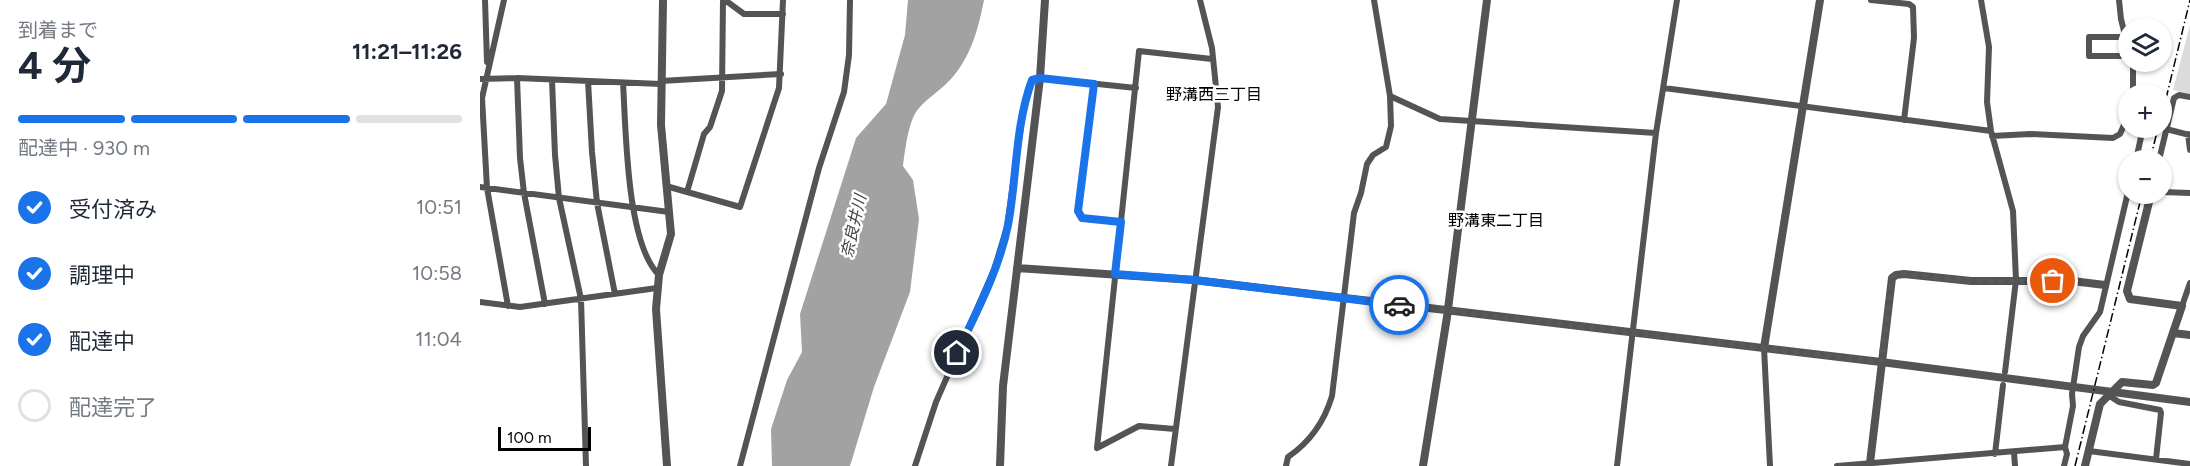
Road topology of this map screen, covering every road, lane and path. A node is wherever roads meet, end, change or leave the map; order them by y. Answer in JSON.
{"nodes":[{"id":1,"x":485,"y":0,"type":"edge"},
{"id":2,"x":504,"y":0,"type":"edge"},
{"id":3,"x":663,"y":0,"type":"edge"},
{"id":4,"x":724,"y":0,"type":"edge"},
{"id":5,"x":783,"y":0,"type":"edge"},
{"id":6,"x":850,"y":0,"type":"edge"},
{"id":7,"x":1045,"y":0,"type":"edge"},
{"id":8,"x":1200,"y":0,"type":"edge"},
{"id":9,"x":1374,"y":0,"type":"edge"},
{"id":10,"x":1487,"y":0,"type":"edge"},
{"id":11,"x":1677,"y":0,"type":"edge"},
{"id":12,"x":1820,"y":0,"type":"edge"},
{"id":13,"x":1871,"y":0,"type":"edge"},
{"id":14,"x":1981,"y":0,"type":"edge"},
{"id":15,"x":2119,"y":0,"type":"edge"},
{"id":16,"x":783,"y":14,"type":"junction"},
{"id":17,"x":2121,"y":18,"type":"edge"},
{"id":18,"x":2118,"y":37,"type":"edge"},
{"id":19,"x":2118,"y":56,"type":"edge"},
{"id":20,"x":1212,"y":59,"type":"junction"},
{"id":21,"x":781,"y":74,"type":"junction"},
{"id":22,"x":484,"y":76,"type":"edge"},
{"id":23,"x":517,"y":78,"type":"junction"},
{"id":24,"x":722,"y":78,"type":"junction"},
{"id":25,"x":1040,"y":78,"type":"junction"},
{"id":26,"x":552,"y":80,"type":"junction"},
{"id":27,"x":588,"y":81,"type":"junction"},
{"id":28,"x":661,"y":82,"type":"junction"},
{"id":29,"x":623,"y":83,"type":"junction"},
{"id":30,"x":1094,"y":84,"type":"junction"},
{"id":31,"x":1136,"y":88,"type":"junction"},
{"id":32,"x":1664,"y":88,"type":"junction"},
{"id":33,"x":1390,"y":96,"type":"junction"},
{"id":34,"x":2190,"y":97,"type":"edge"},
{"id":35,"x":2172,"y":106,"type":"edge"},
{"id":36,"x":1802,"y":107,"type":"junction"},
{"id":37,"x":1904,"y":120,"type":"junction"},
{"id":38,"x":1472,"y":122,"type":"junction"},
{"id":39,"x":2172,"y":130,"type":"edge"},
{"id":40,"x":1656,"y":133,"type":"junction"},
{"id":41,"x":1991,"y":133,"type":"junction"},
{"id":42,"x":2189,"y":134,"type":"edge"},
{"id":43,"x":2118,"y":135,"type":"edge"},
{"id":44,"x":2190,"y":150,"type":"edge"},
{"id":45,"x":666,"y":186,"type":"junction"},
{"id":46,"x":484,"y":188,"type":"edge"},
{"id":47,"x":687,"y":192,"type":"junction"},
{"id":48,"x":2172,"y":192,"type":"edge"},
{"id":49,"x":524,"y":193,"type":"junction"},
{"id":50,"x":2190,"y":193,"type":"edge"},
{"id":51,"x":559,"y":198,"type":"junction"},
{"id":52,"x":597,"y":203,"type":"junction"},
{"id":53,"x":2125,"y":204,"type":"edge"},
{"id":54,"x":2149,"y":204,"type":"edge"},
{"id":55,"x":632,"y":207,"type":"junction"},
{"id":56,"x":669,"y":212,"type":"junction"},
{"id":57,"x":1121,"y":222,"type":"junction"},
{"id":58,"x":1017,"y":268,"type":"junction"},
{"id":59,"x":1115,"y":274,"type":"junction"},
{"id":60,"x":658,"y":275,"type":"junction"},
{"id":61,"x":1194,"y":280,"type":"junction"},
{"id":62,"x":2016,"y":280,"type":"junction"},
{"id":63,"x":2190,"y":283,"type":"edge"},
{"id":64,"x":2105,"y":285,"type":"junction"},
{"id":65,"x":657,"y":288,"type":"junction"},
{"id":66,"x":615,"y":294,"type":"junction"},
{"id":67,"x":1344,"y":298,"type":"junction"},
{"id":68,"x":581,"y":299,"type":"junction"},
{"id":69,"x":480,"y":302,"type":"edge"},
{"id":70,"x":545,"y":304,"type":"junction"},
{"id":71,"x":508,"y":306,"type":"junction"},
{"id":72,"x":2182,"y":306,"type":"junction"},
{"id":73,"x":1448,"y":311,"type":"junction"},
{"id":74,"x":1632,"y":332,"type":"junction"},
{"id":75,"x":2173,"y":333,"type":"junction"},
{"id":76,"x":2190,"y":335,"type":"edge"},
{"id":77,"x":1764,"y":348,"type":"junction"},
{"id":78,"x":1881,"y":362,"type":"junction"},
{"id":79,"x":2005,"y":372,"type":"dead end"},
{"id":80,"x":2003,"y":385,"type":"dead end"},
{"id":81,"x":2109,"y":395,"type":"junction"},
{"id":82,"x":2190,"y":402,"type":"edge"},
{"id":83,"x":1175,"y":429,"type":"junction"},
{"id":84,"x":2065,"y":447,"type":"junction"},
{"id":85,"x":2089,"y":451,"type":"junction"},
{"id":86,"x":2014,"y":452,"type":"junction"},
{"id":87,"x":1995,"y":454,"type":"junction"},
{"id":88,"x":1943,"y":458,"type":"junction"},
{"id":89,"x":2156,"y":459,"type":"junction"},
{"id":90,"x":1870,"y":464,"type":"edge"},
{"id":91,"x":2190,"y":464,"type":"edge"},
{"id":92,"x":586,"y":466,"type":"edge"},
{"id":93,"x":667,"y":466,"type":"edge"},
{"id":94,"x":740,"y":466,"type":"edge"},
{"id":95,"x":915,"y":466,"type":"edge"},
{"id":96,"x":1000,"y":466,"type":"edge"},
{"id":97,"x":1171,"y":466,"type":"edge"},
{"id":98,"x":1286,"y":466,"type":"edge"},
{"id":99,"x":1423,"y":466,"type":"edge"},
{"id":100,"x":1617,"y":466,"type":"edge"},
{"id":101,"x":1770,"y":466,"type":"edge"},
{"id":102,"x":1837,"y":466,"type":"edge"},
{"id":103,"x":1944,"y":466,"type":"edge"},
{"id":104,"x":2015,"y":466,"type":"edge"},
{"id":105,"x":2064,"y":466,"type":"edge"},
{"id":106,"x":2085,"y":466,"type":"edge"}],
"edges":[{"from":1,"to":22,"type":"street"},
{"from":2,"to":22,"type":"street"},
{"from":3,"to":28,"type":"street"},
{"from":4,"to":16,"type":"street"},
{"from":4,"to":24,"type":"street"},
{"from":5,"to":16,"type":"street"},
{"from":6,"to":94,"type":"street"},
{"from":7,"to":25,"type":"street"},
{"from":8,"to":20,"type":"street"},
{"from":9,"to":33,"type":"street"},
{"from":10,"to":38,"type":"street"},
{"from":11,"to":32,"type":"street"},
{"from":12,"to":36,"type":"street"},
{"from":13,"to":37,"type":"street"},
{"from":14,"to":41,"type":"street"},
{"from":15,"to":17,"type":"street"},
{"from":16,"to":21,"type":"street"},
{"from":18,"to":19,"type":"street"},
{"from":20,"to":31,"type":"street"},
{"from":20,"to":61,"type":"street"},
{"from":21,"to":24,"type":"street"},
{"from":21,"to":47,"type":"street"},
{"from":22,"to":23,"type":"street"},
{"from":22,"to":46,"type":"street"},
{"from":23,"to":26,"type":"street"},
{"from":23,"to":49,"type":"street"},
{"from":24,"to":28,"type":"street"},
{"from":24,"to":47,"type":"street"},
{"from":25,"to":30,"type":"street"},
{"from":25,"to":58,"type":"street"},
{"from":25,"to":95,"type":"street"},
{"from":26,"to":27,"type":"street"},
{"from":26,"to":51,"type":"street"},
{"from":27,"to":29,"type":"street"},
{"from":27,"to":52,"type":"street"},
{"from":28,"to":29,"type":"street"},
{"from":28,"to":45,"type":"street"},
{"from":29,"to":55,"type":"street"},
{"from":30,"to":31,"type":"street"},
{"from":30,"to":57,"type":"street"},
{"from":31,"to":57,"type":"street"},
{"from":32,"to":36,"type":"street"},
{"from":32,"to":40,"type":"street"},
{"from":33,"to":38,"type":"street"},
{"from":33,"to":67,"type":"street"},
{"from":34,"to":35,"type":"street"},
{"from":36,"to":37,"type":"street"},
{"from":36,"to":77,"type":"street"},
{"from":37,"to":41,"type":"street"},
{"from":38,"to":40,"type":"street"},
{"from":38,"to":73,"type":"street"},
{"from":39,"to":42,"type":"street"},
{"from":40,"to":74,"type":"street"},
{"from":41,"to":43,"type":"street"},
{"from":41,"to":62,"type":"street"},
{"from":42,"to":44,"type":"street"},
{"from":45,"to":47,"type":"street"},
{"from":45,"to":56,"type":"street"},
{"from":46,"to":49,"type":"street"},
{"from":46,"to":71,"type":"street"},
{"from":48,"to":50,"type":"street"},
{"from":49,"to":51,"type":"street"},
{"from":49,"to":70,"type":"street"},
{"from":51,"to":52,"type":"street"},
{"from":51,"to":68,"type":"street"},
{"from":52,"to":55,"type":"street"},
{"from":52,"to":66,"type":"street"},
{"from":53,"to":64,"type":"street"},
{"from":54,"to":72,"type":"street"},
{"from":55,"to":56,"type":"street"},
{"from":55,"to":60,"type":"street"},
{"from":56,"to":60,"type":"street"},
{"from":57,"to":59,"type":"street"},
{"from":58,"to":59,"type":"street"},
{"from":58,"to":96,"type":"street"},
{"from":59,"to":61,"type":"street"},
{"from":59,"to":83,"type":"street"},
{"from":60,"to":65,"type":"street"},
{"from":61,"to":67,"type":"street"},
{"from":61,"to":83,"type":"street"},
{"from":62,"to":64,"type":"street"},
{"from":62,"to":78,"type":"street"},
{"from":62,"to":79,"type":"street"},
{"from":63,"to":72,"type":"street"},
{"from":64,"to":84,"type":"street"},
{"from":65,"to":66,"type":"street"},
{"from":65,"to":93,"type":"street"},
{"from":66,"to":68,"type":"street"},
{"from":67,"to":73,"type":"street"},
{"from":67,"to":98,"type":"street"},
{"from":68,"to":70,"type":"street"},
{"from":68,"to":92,"type":"street"},
{"from":69,"to":71,"type":"street"},
{"from":70,"to":71,"type":"street"},
{"from":72,"to":75,"type":"street"},
{"from":73,"to":74,"type":"street"},
{"from":73,"to":99,"type":"street"},
{"from":74,"to":77,"type":"street"},
{"from":74,"to":100,"type":"street"},
{"from":75,"to":76,"type":"street"},
{"from":75,"to":81,"type":"street"},
{"from":77,"to":78,"type":"street"},
{"from":77,"to":101,"type":"street"},
{"from":78,"to":82,"type":"street"},
{"from":78,"to":90,"type":"street"},
{"from":80,"to":87,"type":"street"},
{"from":81,"to":85,"type":"street"},
{"from":81,"to":89,"type":"street"},
{"from":83,"to":97,"type":"street"},
{"from":84,"to":86,"type":"street"},
{"from":84,"to":105,"type":"street"},
{"from":85,"to":89,"type":"street"},
{"from":85,"to":106,"type":"street"},
{"from":86,"to":87,"type":"street"},
{"from":86,"to":104,"type":"street"},
{"from":87,"to":88,"type":"street"},
{"from":88,"to":90,"type":"street"},
{"from":88,"to":103,"type":"street"},
{"from":89,"to":91,"type":"street"},
{"from":90,"to":102,"type":"street"}]}
